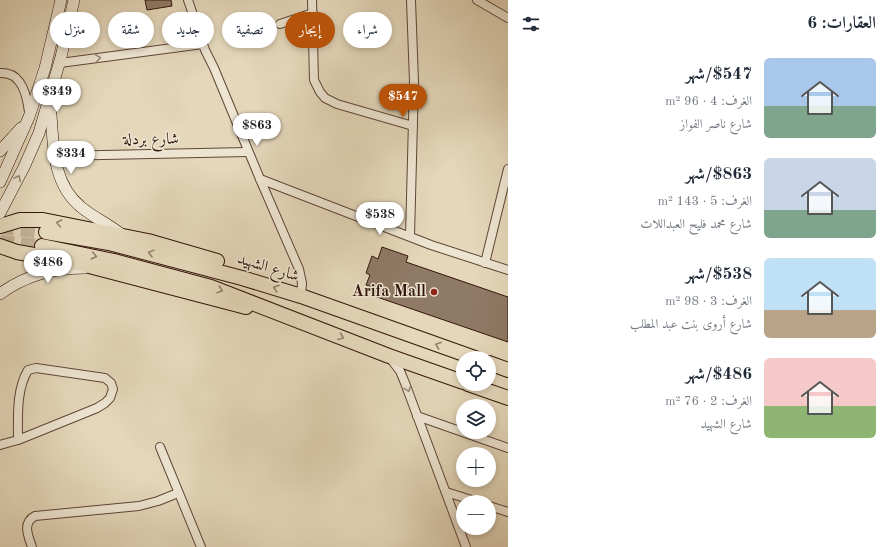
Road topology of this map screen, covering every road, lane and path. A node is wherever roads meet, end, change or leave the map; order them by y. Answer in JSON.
{"nodes":[{"id":1,"x":61,"y":0,"type":"edge"},
{"id":2,"x":74,"y":0,"type":"edge"},
{"id":3,"x":188,"y":0,"type":"edge"},
{"id":4,"x":312,"y":0,"type":"edge"},
{"id":5,"x":411,"y":0,"type":"edge"},
{"id":6,"x":477,"y":0,"type":"edge"},
{"id":7,"x":192,"y":12,"type":"edge"},
{"id":8,"x":313,"y":12,"type":"edge"},
{"id":9,"x":508,"y":18,"type":"edge"},
{"id":10,"x":285,"y":22,"type":"edge"},
{"id":11,"x":280,"y":24,"type":"dead end"},
{"id":12,"x":173,"y":48,"type":"edge"},
{"id":13,"x":205,"y":48,"type":"edge"},
{"id":14,"x":314,"y":48,"type":"edge"},
{"id":15,"x":60,"y":63,"type":"junction"},
{"id":16,"x":0,"y":73,"type":"edge"},
{"id":17,"x":50,"y":98,"type":"junction"},
{"id":18,"x":28,"y":119,"type":"junction"},
{"id":19,"x":413,"y":126,"type":"junction"},
{"id":20,"x":0,"y":151,"type":"edge"},
{"id":21,"x":248,"y":152,"type":"junction"},
{"id":22,"x":55,"y":156,"type":"junction"},
{"id":23,"x":508,"y":169,"type":"edge"},
{"id":24,"x":260,"y":179,"type":"junction"},
{"id":25,"x":0,"y":182,"type":"edge"},
{"id":26,"x":0,"y":213,"type":"edge"},
{"id":27,"x":0,"y":226,"type":"edge"},
{"id":28,"x":46,"y":232,"type":"tunnel mouth"},
{"id":29,"x":122,"y":235,"type":"junction"},
{"id":30,"x":410,"y":236,"type":"junction"},
{"id":31,"x":0,"y":246,"type":"edge"},
{"id":32,"x":42,"y":246,"type":"tunnel mouth"},
{"id":33,"x":485,"y":263,"type":"junction"},
{"id":34,"x":93,"y":268,"type":"junction"},
{"id":35,"x":508,"y":270,"type":"edge"},
{"id":36,"x":242,"y":278,"type":"junction"},
{"id":37,"x":0,"y":294,"type":"edge"},
{"id":38,"x":301,"y":296,"type":"junction"},
{"id":39,"x":278,"y":312,"type":"junction"},
{"id":40,"x":456,"y":351,"type":"edge"},
{"id":41,"x":389,"y":356,"type":"junction"},
{"id":42,"x":496,"y":366,"type":"edge"},
{"id":43,"x":508,"y":370,"type":"edge"},
{"id":44,"x":456,"y":380,"type":"edge"},
{"id":45,"x":488,"y":391,"type":"edge"},
{"id":46,"x":508,"y":398,"type":"edge"},
{"id":47,"x":417,"y":416,"type":"junction"},
{"id":48,"x":18,"y":440,"type":"junction"},
{"id":49,"x":0,"y":445,"type":"edge"},
{"id":50,"x":160,"y":447,"type":"dead end"},
{"id":51,"x":508,"y":448,"type":"edge"},
{"id":52,"x":446,"y":492,"type":"junction"},
{"id":53,"x":178,"y":493,"type":"junction"},
{"id":54,"x":456,"y":495,"type":"edge"},
{"id":55,"x":496,"y":508,"type":"edge"},
{"id":56,"x":508,"y":512,"type":"edge"},
{"id":57,"x":32,"y":547,"type":"edge"},
{"id":58,"x":201,"y":547,"type":"edge"},
{"id":59,"x":466,"y":547,"type":"edge"}],
"edges":[{"from":1,"to":18,"type":"main road"},
{"from":2,"to":15,"type":"main road"},
{"from":3,"to":7,"type":"street"},
{"from":4,"to":8,"type":"street"},
{"from":5,"to":19,"type":"street"},
{"from":6,"to":9,"type":"street"},
{"from":10,"to":11,"type":"street"},
{"from":15,"to":12,"type":"street","one_way":true},
{"from":13,"to":21,"type":"street"},
{"from":14,"to":19,"type":"street"},
{"from":15,"to":17,"type":"main road"},
{"from":16,"to":18,"type":"street"},
{"from":17,"to":22,"type":"main road"},
{"from":26,"to":17,"type":"main road","one_way":true},
{"from":18,"to":20,"type":"main road"},
{"from":18,"to":25,"type":"main road"},
{"from":19,"to":30,"type":"street"},
{"from":21,"to":22,"type":"street","name":"شارع بردلة"},
{"from":21,"to":24,"type":"street"},
{"from":22,"to":29,"type":"main road"},
{"from":23,"to":33,"type":"street"},
{"from":24,"to":30,"type":"street"},
{"from":24,"to":38,"type":"street"},
{"from":29,"to":27,"type":"highway","one_way":true},
{"from":36,"to":28,"type":"highway","name":"شارع الشهيد","one_way":true},
{"from":29,"to":36,"type":"highway"},
{"from":30,"to":33,"type":"street"},
{"from":31,"to":34,"type":"highway"},
{"from":32,"to":39,"type":"highway","one_way":true},
{"from":33,"to":35,"type":"street"},
{"from":34,"to":37,"type":"main road"},
{"from":34,"to":39,"type":"highway"},
{"from":38,"to":36,"type":"highway","name":"شارع الشهيد","one_way":true},
{"from":40,"to":38,"type":"highway","name":"شارع الشهيد","one_way":true},
{"from":39,"to":41,"type":"highway","one_way":true},
{"from":41,"to":44,"type":"highway"},
{"from":41,"to":47,"type":"street","one_way":true},
{"from":42,"to":43,"type":"highway"},
{"from":45,"to":46,"type":"highway"},
{"from":47,"to":51,"type":"street"},
{"from":47,"to":52,"type":"street"},
{"from":48,"to":48,"type":"street"},
{"from":48,"to":49,"type":"street"},
{"from":50,"to":53,"type":"street"},
{"from":52,"to":54,"type":"street"},
{"from":52,"to":59,"type":"street"},
{"from":53,"to":57,"type":"street"},
{"from":53,"to":58,"type":"street"},
{"from":55,"to":56,"type":"street"}]}
